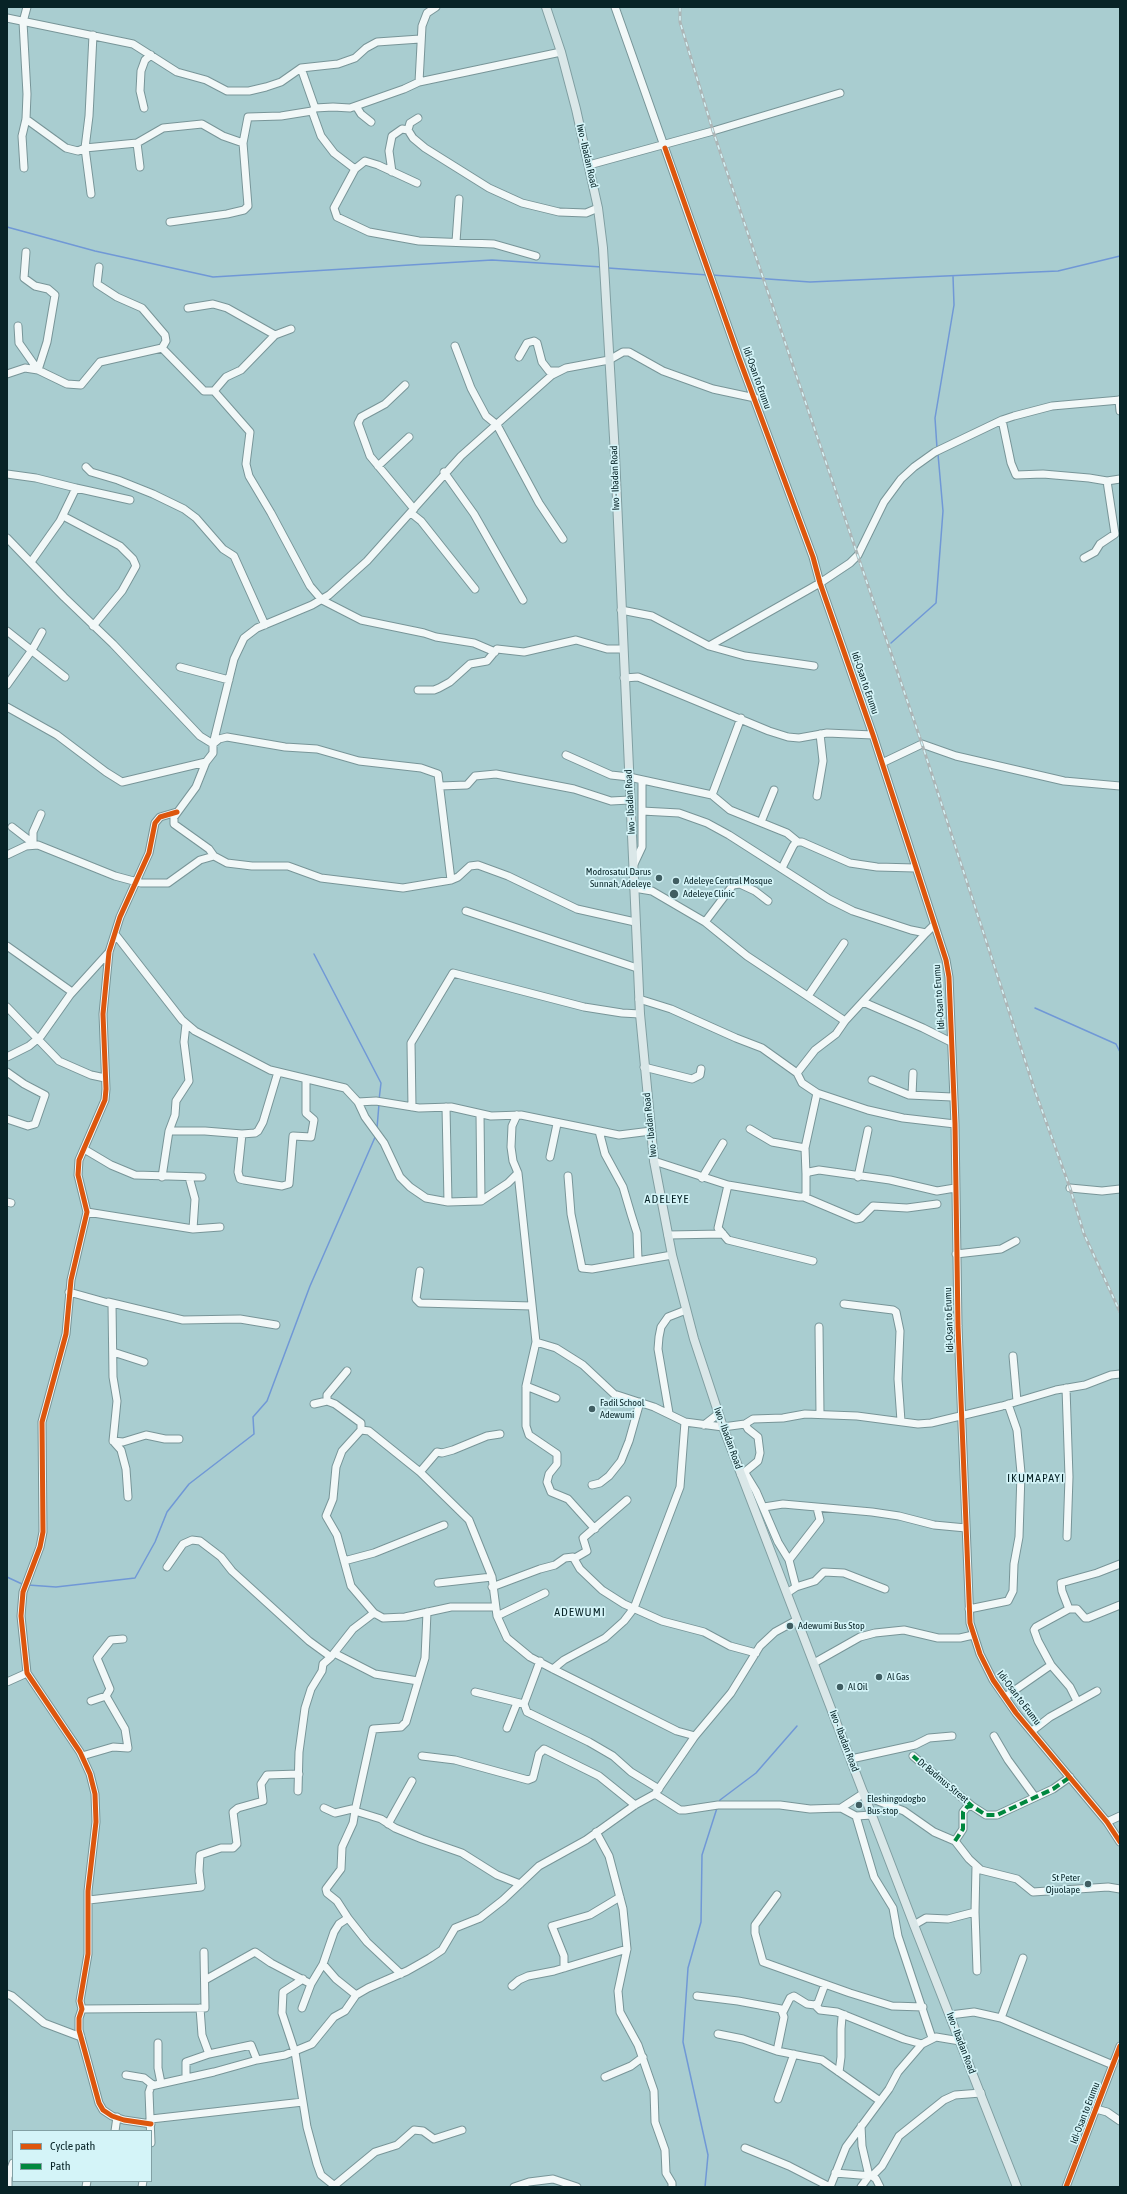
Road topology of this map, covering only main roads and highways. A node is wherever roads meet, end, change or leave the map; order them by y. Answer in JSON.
{"nodes":[{"id":1,"x":546,"y":7,"type":"edge"},
{"id":2,"x":1017,"y":2187,"type":"edge"}],
"edges":[{"from":1,"to":2,"type":"main road","name":"Iwo - Ibadan Road"}]}
